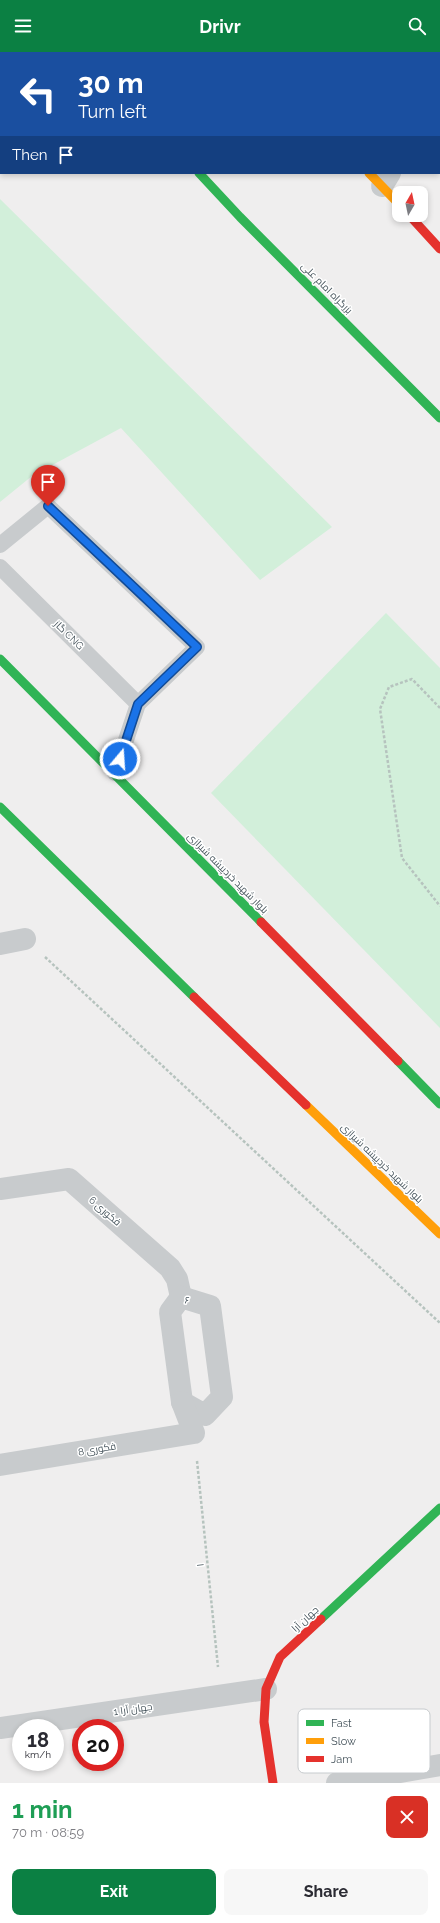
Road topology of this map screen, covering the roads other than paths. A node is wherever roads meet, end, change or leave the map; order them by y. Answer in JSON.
{"nodes":[{"id":1,"x":200,"y":174,"type":"edge"},
{"id":2,"x":380,"y":177,"type":"edge"},
{"id":3,"x":392,"y":194,"type":"edge"},
{"id":4,"x":415,"y":222,"type":"edge"},
{"id":5,"x":440,"y":249,"type":"edge"},
{"id":6,"x":440,"y":418,"type":"edge"},
{"id":7,"x":0,"y":545,"type":"edge"},
{"id":8,"x":0,"y":567,"type":"edge"},
{"id":9,"x":0,"y":659,"type":"edge"},
{"id":10,"x":138,"y":704,"type":"junction"},
{"id":11,"x":115,"y":773,"type":"junction"},
{"id":12,"x":0,"y":807,"type":"edge"},
{"id":13,"x":25,"y":939,"type":"road end"},
{"id":14,"x":0,"y":944,"type":"edge"},
{"id":15,"x":440,"y":1104,"type":"edge"},
{"id":16,"x":0,"y":1189,"type":"edge"},
{"id":17,"x":440,"y":1234,"type":"edge"},
{"id":18,"x":181,"y":1297,"type":"junction"},
{"id":19,"x":182,"y":1402,"type":"junction"},
{"id":20,"x":0,"y":1466,"type":"edge"},
{"id":21,"x":440,"y":1508,"type":"edge"},
{"id":22,"x":266,"y":1690,"type":"junction"},
{"id":23,"x":0,"y":1728,"type":"edge"},
{"id":24,"x":440,"y":1765,"type":"edge"},
{"id":25,"x":430,"y":1767,"type":"edge"},
{"id":26,"x":394,"y":1773,"type":"edge"},
{"id":27,"x":273,"y":1783,"type":"edge"},
{"id":28,"x":337,"y":1783,"type":"edge"}],
"edges":[{"from":1,"to":6,"type":"main road","name":"بزرگراه امام علی"},
{"from":2,"to":3,"type":"main road"},
{"from":4,"to":5,"type":"main road"},
{"from":7,"to":10,"type":"lane"},
{"from":8,"to":10,"type":"lane","name":"گاز CNG"},
{"from":9,"to":11,"type":"main road","name":"بلوار شهید خردپیشه شیرازی"},
{"from":10,"to":11,"type":"lane"},
{"from":11,"to":15,"type":"main road","name":"بلوار شهید خردپیشه شیرازی"},
{"from":12,"to":17,"type":"main road","name":"بلوار شهید خردپیشه شیرازی"},
{"from":13,"to":14,"type":"street"},
{"from":16,"to":18,"type":"street","name":"فکوری 6"},
{"from":18,"to":19,"type":"street","name":"۶"},
{"from":18,"to":19,"type":"street","name":"۶"},
{"from":19,"to":20,"type":"street","name":"فکوری 8"},
{"from":21,"to":22,"type":"main road","name":"جهان آرا"},
{"from":22,"to":23,"type":"street","name":"جهان آرا 1"},
{"from":22,"to":27,"type":"main road","name":"جهان آرا"},
{"from":24,"to":25,"type":"street"},
{"from":26,"to":28,"type":"street"}]}
